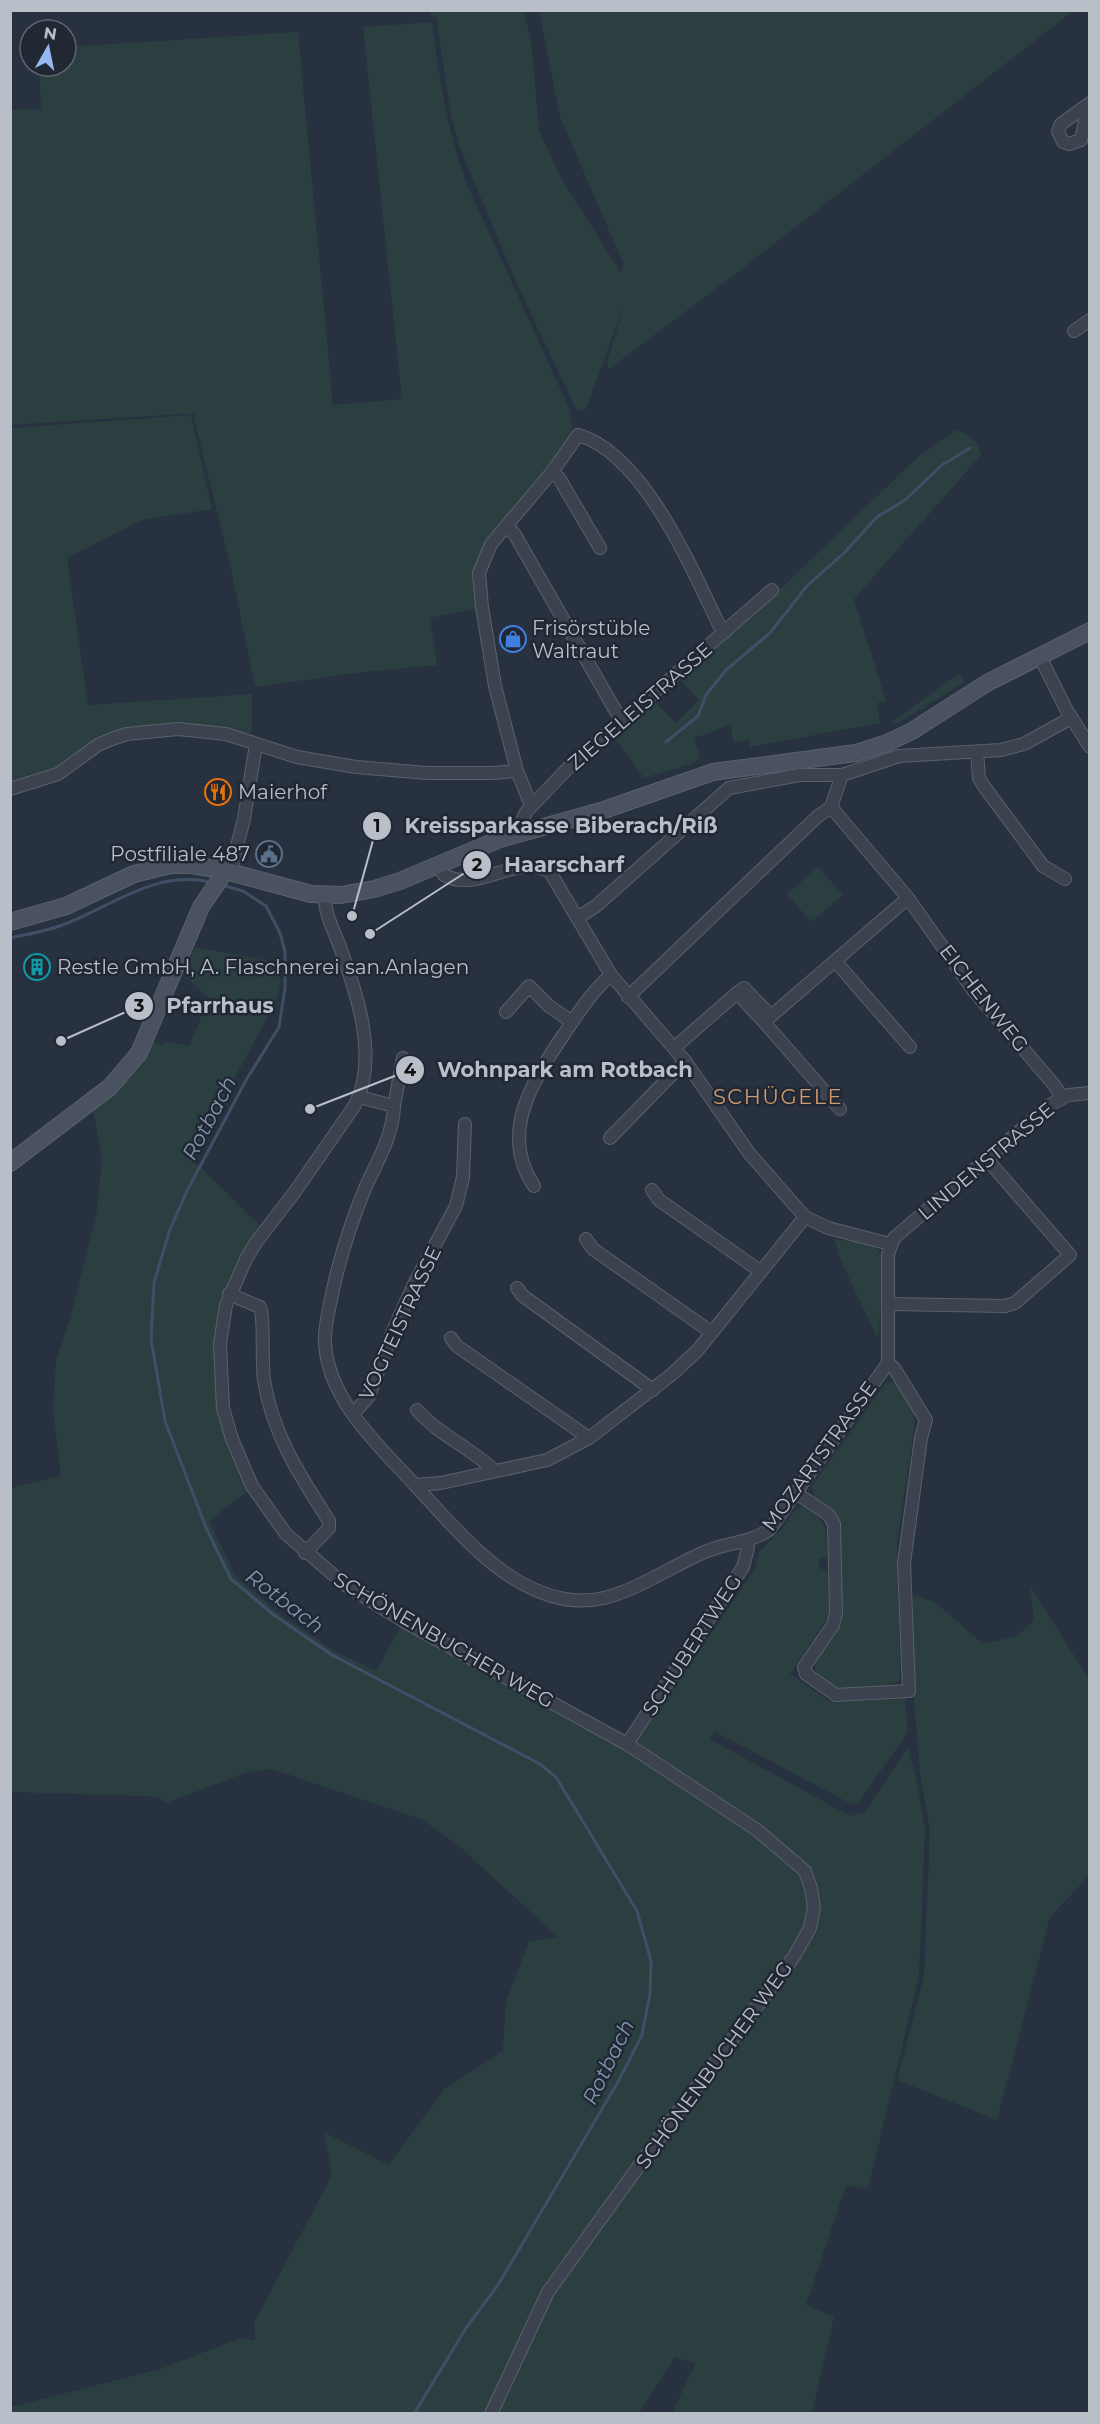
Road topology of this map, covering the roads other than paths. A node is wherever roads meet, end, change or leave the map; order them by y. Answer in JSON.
{"nodes":[{"id":1,"x":1089,"y":320,"type":"edge"},
{"id":2,"x":1074,"y":331,"type":"dead end"},
{"id":3,"x":552,"y":472,"type":"junction"},
{"id":4,"x":507,"y":526,"type":"junction"},
{"id":5,"x":600,"y":548,"type":"dead end"},
{"id":6,"x":772,"y":590,"type":"dead end"},
{"id":7,"x":1089,"y":631,"type":"edge"},
{"id":8,"x":725,"y":632,"type":"junction"},
{"id":9,"x":1039,"y":655,"type":"junction"},
{"id":10,"x":1071,"y":718,"type":"junction"},
{"id":11,"x":622,"y":722,"type":"junction"},
{"id":12,"x":256,"y":744,"type":"junction"},
{"id":13,"x":1089,"y":747,"type":"edge"},
{"id":14,"x":977,"y":752,"type":"junction"},
{"id":15,"x":517,"y":771,"type":"junction"},
{"id":16,"x":842,"y":775,"type":"junction"},
{"id":17,"x":10,"y":789,"type":"edge"},
{"id":18,"x":531,"y":805,"type":"junction"},
{"id":19,"x":831,"y":807,"type":"junction"},
{"id":20,"x":524,"y":832,"type":"junction"},
{"id":21,"x":439,"y":864,"type":"junction"},
{"id":22,"x":214,"y":877,"type":"junction"},
{"id":23,"x":1065,"y":879,"type":"dead end"},
{"id":24,"x":325,"y":895,"type":"junction"},
{"id":25,"x":908,"y":898,"type":"junction"},
{"id":26,"x":579,"y":917,"type":"junction"},
{"id":27,"x":10,"y":922,"type":"edge"},
{"id":28,"x":836,"y":962,"type":"junction"},
{"id":29,"x":611,"y":975,"type":"junction"},
{"id":30,"x":628,"y":997,"type":"junction"},
{"id":31,"x":506,"y":1012,"type":"dead end"},
{"id":32,"x":768,"y":1019,"type":"junction"},
{"id":33,"x":572,"y":1022,"type":"junction"},
{"id":34,"x":910,"y":1047,"type":"dead end"},
{"id":35,"x":674,"y":1048,"type":"junction"},
{"id":36,"x":403,"y":1058,"type":"dead end"},
{"id":37,"x":684,"y":1061,"type":"junction"},
{"id":38,"x":1089,"y":1093,"type":"edge"},
{"id":39,"x":359,"y":1096,"type":"junction"},
{"id":40,"x":1062,"y":1098,"type":"junction"},
{"id":41,"x":394,"y":1106,"type":"junction"},
{"id":42,"x":840,"y":1109,"type":"dead end"},
{"id":43,"x":465,"y":1124,"type":"dead end"},
{"id":44,"x":610,"y":1138,"type":"dead end"},
{"id":45,"x":986,"y":1158,"type":"junction"},
{"id":46,"x":11,"y":1159,"type":"edge"},
{"id":47,"x":534,"y":1186,"type":"dead end"},
{"id":48,"x":652,"y":1190,"type":"dead end"},
{"id":49,"x":805,"y":1217,"type":"junction"},
{"id":50,"x":586,"y":1239,"type":"dead end"},
{"id":51,"x":890,"y":1244,"type":"junction"},
{"id":52,"x":760,"y":1271,"type":"junction"},
{"id":53,"x":517,"y":1288,"type":"dead end"},
{"id":54,"x":229,"y":1294,"type":"junction"},
{"id":55,"x":889,"y":1304,"type":"junction"},
{"id":56,"x":711,"y":1332,"type":"junction"},
{"id":57,"x":451,"y":1338,"type":"dead end"},
{"id":58,"x":888,"y":1363,"type":"junction"},
{"id":59,"x":653,"y":1390,"type":"junction"},
{"id":60,"x":417,"y":1410,"type":"dead end"},
{"id":61,"x":354,"y":1413,"type":"junction"},
{"id":62,"x":589,"y":1438,"type":"junction"},
{"id":63,"x":495,"y":1471,"type":"junction"},
{"id":64,"x":415,"y":1485,"type":"junction"},
{"id":65,"x":796,"y":1493,"type":"junction"},
{"id":66,"x":746,"y":1542,"type":"junction"},
{"id":67,"x":305,"y":1553,"type":"junction"},
{"id":68,"x":627,"y":1744,"type":"junction"},
{"id":69,"x":492,"y":2414,"type":"edge"}],
"edges":[{"from":1,"to":2,"type":"street"},
{"from":3,"to":4,"type":"street"},
{"from":3,"to":5,"type":"street"},
{"from":3,"to":8,"type":"street"},
{"from":4,"to":11,"type":"street"},
{"from":4,"to":15,"type":"street"},
{"from":6,"to":8,"type":"street","name":"ZIEGELEISTRASSE"},
{"from":7,"to":9,"type":"street"},
{"from":8,"to":11,"type":"street","name":"ZIEGELEISTRASSE"},
{"from":9,"to":10,"type":"street"},
{"from":9,"to":20,"type":"street"},
{"from":10,"to":13,"type":"street"},
{"from":10,"to":14,"type":"street"},
{"from":11,"to":18,"type":"street","name":"ZIEGELEISTRASSE"},
{"from":12,"to":15,"type":"street"},
{"from":12,"to":17,"type":"street"},
{"from":12,"to":22,"type":"street"},
{"from":14,"to":16,"type":"street"},
{"from":14,"to":23,"type":"street"},
{"from":15,"to":18,"type":"street"},
{"from":16,"to":19,"type":"street"},
{"from":16,"to":26,"type":"street"},
{"from":18,"to":20,"type":"street"},
{"from":19,"to":25,"type":"street","name":"EICHENWEG"},
{"from":19,"to":30,"type":"street"},
{"from":20,"to":21,"type":"street"},
{"from":21,"to":24,"type":"street"},
{"from":21,"to":26,"type":"street"},
{"from":22,"to":24,"type":"street"},
{"from":22,"to":27,"type":"street"},
{"from":22,"to":46,"type":"street"},
{"from":24,"to":39,"type":"street","name":"SCHÖNENBUCHER WEG"},
{"from":25,"to":28,"type":"street"},
{"from":25,"to":40,"type":"street","name":"EICHENWEG"},
{"from":26,"to":29,"type":"street"},
{"from":28,"to":32,"type":"street"},
{"from":28,"to":34,"type":"street"},
{"from":29,"to":30,"type":"street"},
{"from":29,"to":33,"type":"street"},
{"from":30,"to":35,"type":"street"},
{"from":31,"to":33,"type":"street"},
{"from":32,"to":35,"type":"street"},
{"from":32,"to":42,"type":"street"},
{"from":33,"to":47,"type":"street"},
{"from":35,"to":37,"type":"street"},
{"from":36,"to":41,"type":"street","name":"VOGTEISTRASSE"},
{"from":37,"to":44,"type":"street"},
{"from":37,"to":49,"type":"street"},
{"from":38,"to":40,"type":"street","name":"LINDENSTRASSE"},
{"from":39,"to":41,"type":"street"},
{"from":39,"to":54,"type":"street","name":"SCHÖNENBUCHER WEG"},
{"from":40,"to":45,"type":"street","name":"LINDENSTRASSE"},
{"from":41,"to":61,"type":"street","name":"VOGTEISTRASSE"},
{"from":43,"to":61,"type":"street","name":"VOGTEISTRASSE"},
{"from":45,"to":51,"type":"street","name":"LINDENSTRASSE"},
{"from":45,"to":55,"type":"street"},
{"from":48,"to":52,"type":"street"},
{"from":49,"to":51,"type":"street"},
{"from":49,"to":52,"type":"street"},
{"from":50,"to":56,"type":"street"},
{"from":51,"to":55,"type":"street","name":"MOZARTSTRASSE"},
{"from":52,"to":56,"type":"street"},
{"from":53,"to":59,"type":"street"},
{"from":54,"to":67,"type":"street","name":"SCHÖNENBUCHER WEG"},
{"from":54,"to":67,"type":"street"},
{"from":55,"to":58,"type":"street","name":"MOZARTSTRASSE"},
{"from":56,"to":59,"type":"street"},
{"from":57,"to":62,"type":"street"},
{"from":58,"to":65,"type":"street","name":"MOZARTSTRASSE"},
{"from":58,"to":65,"type":"street"},
{"from":59,"to":62,"type":"street"},
{"from":60,"to":63,"type":"street"},
{"from":61,"to":64,"type":"street","name":"MOZARTSTRASSE"},
{"from":62,"to":63,"type":"street"},
{"from":63,"to":64,"type":"street"},
{"from":64,"to":66,"type":"street","name":"MOZARTSTRASSE"},
{"from":65,"to":66,"type":"street","name":"MOZARTSTRASSE"},
{"from":66,"to":68,"type":"street","name":"SCHUBERTWEG"},
{"from":67,"to":68,"type":"street","name":"SCHÖNENBUCHER WEG"},
{"from":68,"to":69,"type":"street","name":"SCHÖNENBUCHER WEG"}]}
